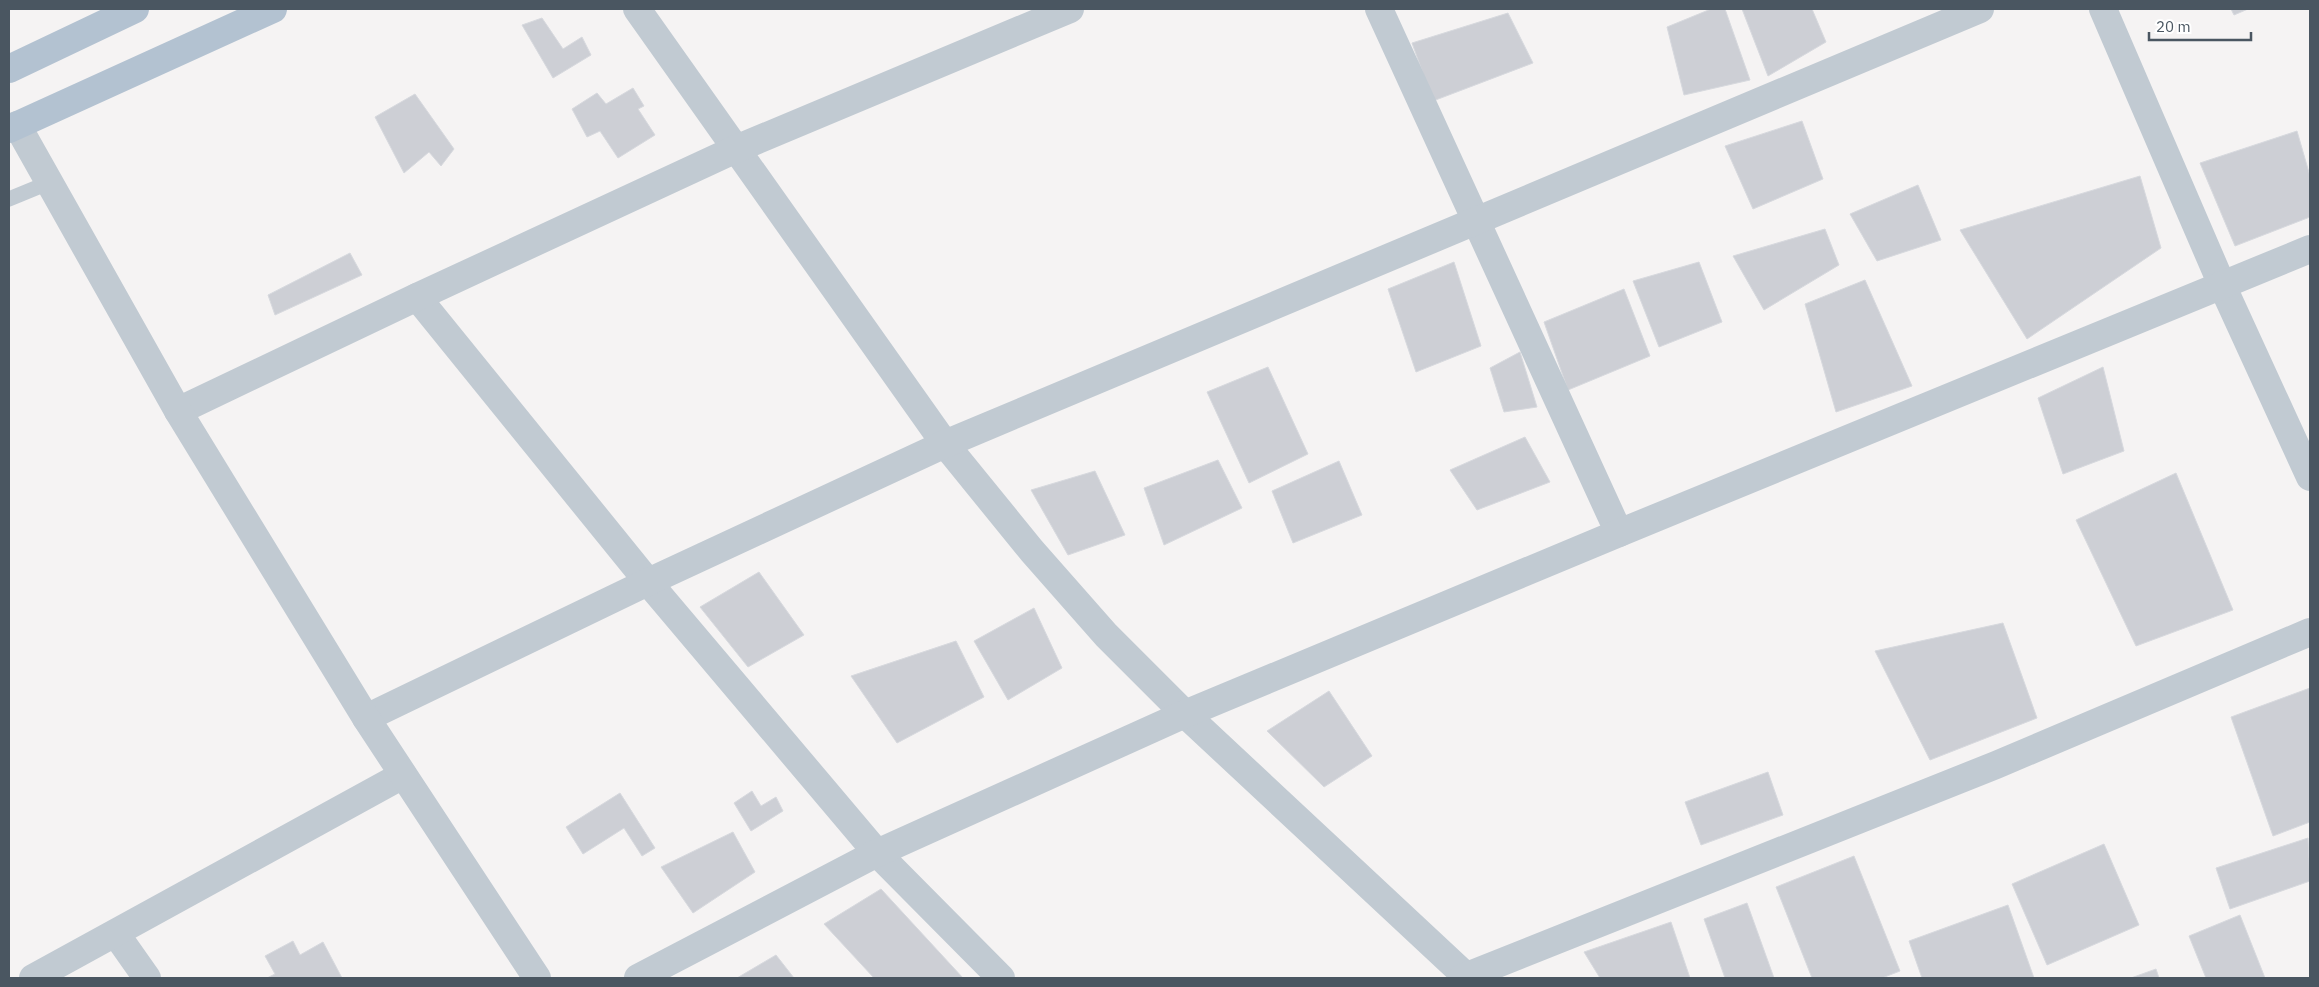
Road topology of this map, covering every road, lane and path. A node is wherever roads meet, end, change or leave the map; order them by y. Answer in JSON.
{"nodes":[{"id":1,"x":135,"y":9,"type":"edge"},
{"id":2,"x":273,"y":9,"type":"edge"},
{"id":3,"x":637,"y":9,"type":"edge"},
{"id":4,"x":1070,"y":9,"type":"edge"},
{"id":5,"x":1379,"y":9,"type":"edge"},
{"id":6,"x":1980,"y":9,"type":"edge"},
{"id":7,"x":2103,"y":9,"type":"edge"},
{"id":8,"x":9,"y":69,"type":"edge"},
{"id":9,"x":13,"y":127,"type":"edge"},
{"id":10,"x":736,"y":149,"type":"junction"},
{"id":11,"x":48,"y":183,"type":"junction"},
{"id":12,"x":9,"y":198,"type":"edge"},
{"id":13,"x":1475,"y":220,"type":"junction"},
{"id":14,"x":2310,"y":250,"type":"edge"},
{"id":15,"x":2222,"y":285,"type":"junction"},
{"id":16,"x":417,"y":297,"type":"junction"},
{"id":17,"x":178,"y":411,"type":"junction"},
{"id":18,"x":944,"y":444,"type":"junction"},
{"id":19,"x":2310,"y":477,"type":"edge"},
{"id":20,"x":1618,"y":533,"type":"junction"},
{"id":21,"x":648,"y":582,"type":"junction"},
{"id":22,"x":2310,"y":632,"type":"edge"},
{"id":23,"x":1185,"y":714,"type":"junction"},
{"id":24,"x":366,"y":718,"type":"junction"},
{"id":25,"x":403,"y":775,"type":"junction"},
{"id":26,"x":878,"y":853,"type":"junction"},
{"id":27,"x":116,"y":934,"type":"junction"},
{"id":28,"x":33,"y":978,"type":"edge"},
{"id":29,"x":147,"y":978,"type":"edge"},
{"id":30,"x":537,"y":978,"type":"edge"},
{"id":31,"x":638,"y":978,"type":"edge"},
{"id":32,"x":1001,"y":978,"type":"edge"},
{"id":33,"x":1465,"y":978,"type":"edge"}],
"edges":[{"from":1,"to":8,"type":"main road"},
{"from":2,"to":9,"type":"main road"},
{"from":3,"to":10,"type":"street"},
{"from":4,"to":10,"type":"street"},
{"from":5,"to":13,"type":"street"},
{"from":6,"to":13,"type":"street"},
{"from":7,"to":15,"type":"street"},
{"from":9,"to":11,"type":"street"},
{"from":10,"to":16,"type":"street"},
{"from":10,"to":18,"type":"street"},
{"from":11,"to":12,"type":"lane"},
{"from":11,"to":17,"type":"street"},
{"from":13,"to":18,"type":"street"},
{"from":13,"to":20,"type":"street"},
{"from":14,"to":15,"type":"street"},
{"from":15,"to":19,"type":"street"},
{"from":15,"to":20,"type":"street"},
{"from":16,"to":17,"type":"street"},
{"from":16,"to":21,"type":"street"},
{"from":17,"to":24,"type":"street"},
{"from":18,"to":21,"type":"street"},
{"from":18,"to":23,"type":"street"},
{"from":20,"to":23,"type":"street"},
{"from":21,"to":24,"type":"street"},
{"from":21,"to":26,"type":"street"},
{"from":22,"to":33,"type":"street"},
{"from":23,"to":26,"type":"street"},
{"from":23,"to":33,"type":"street"},
{"from":24,"to":25,"type":"street"},
{"from":25,"to":27,"type":"street"},
{"from":25,"to":30,"type":"street"},
{"from":26,"to":31,"type":"street"},
{"from":26,"to":32,"type":"street"},
{"from":27,"to":28,"type":"street"},
{"from":27,"to":29,"type":"street"}]}
